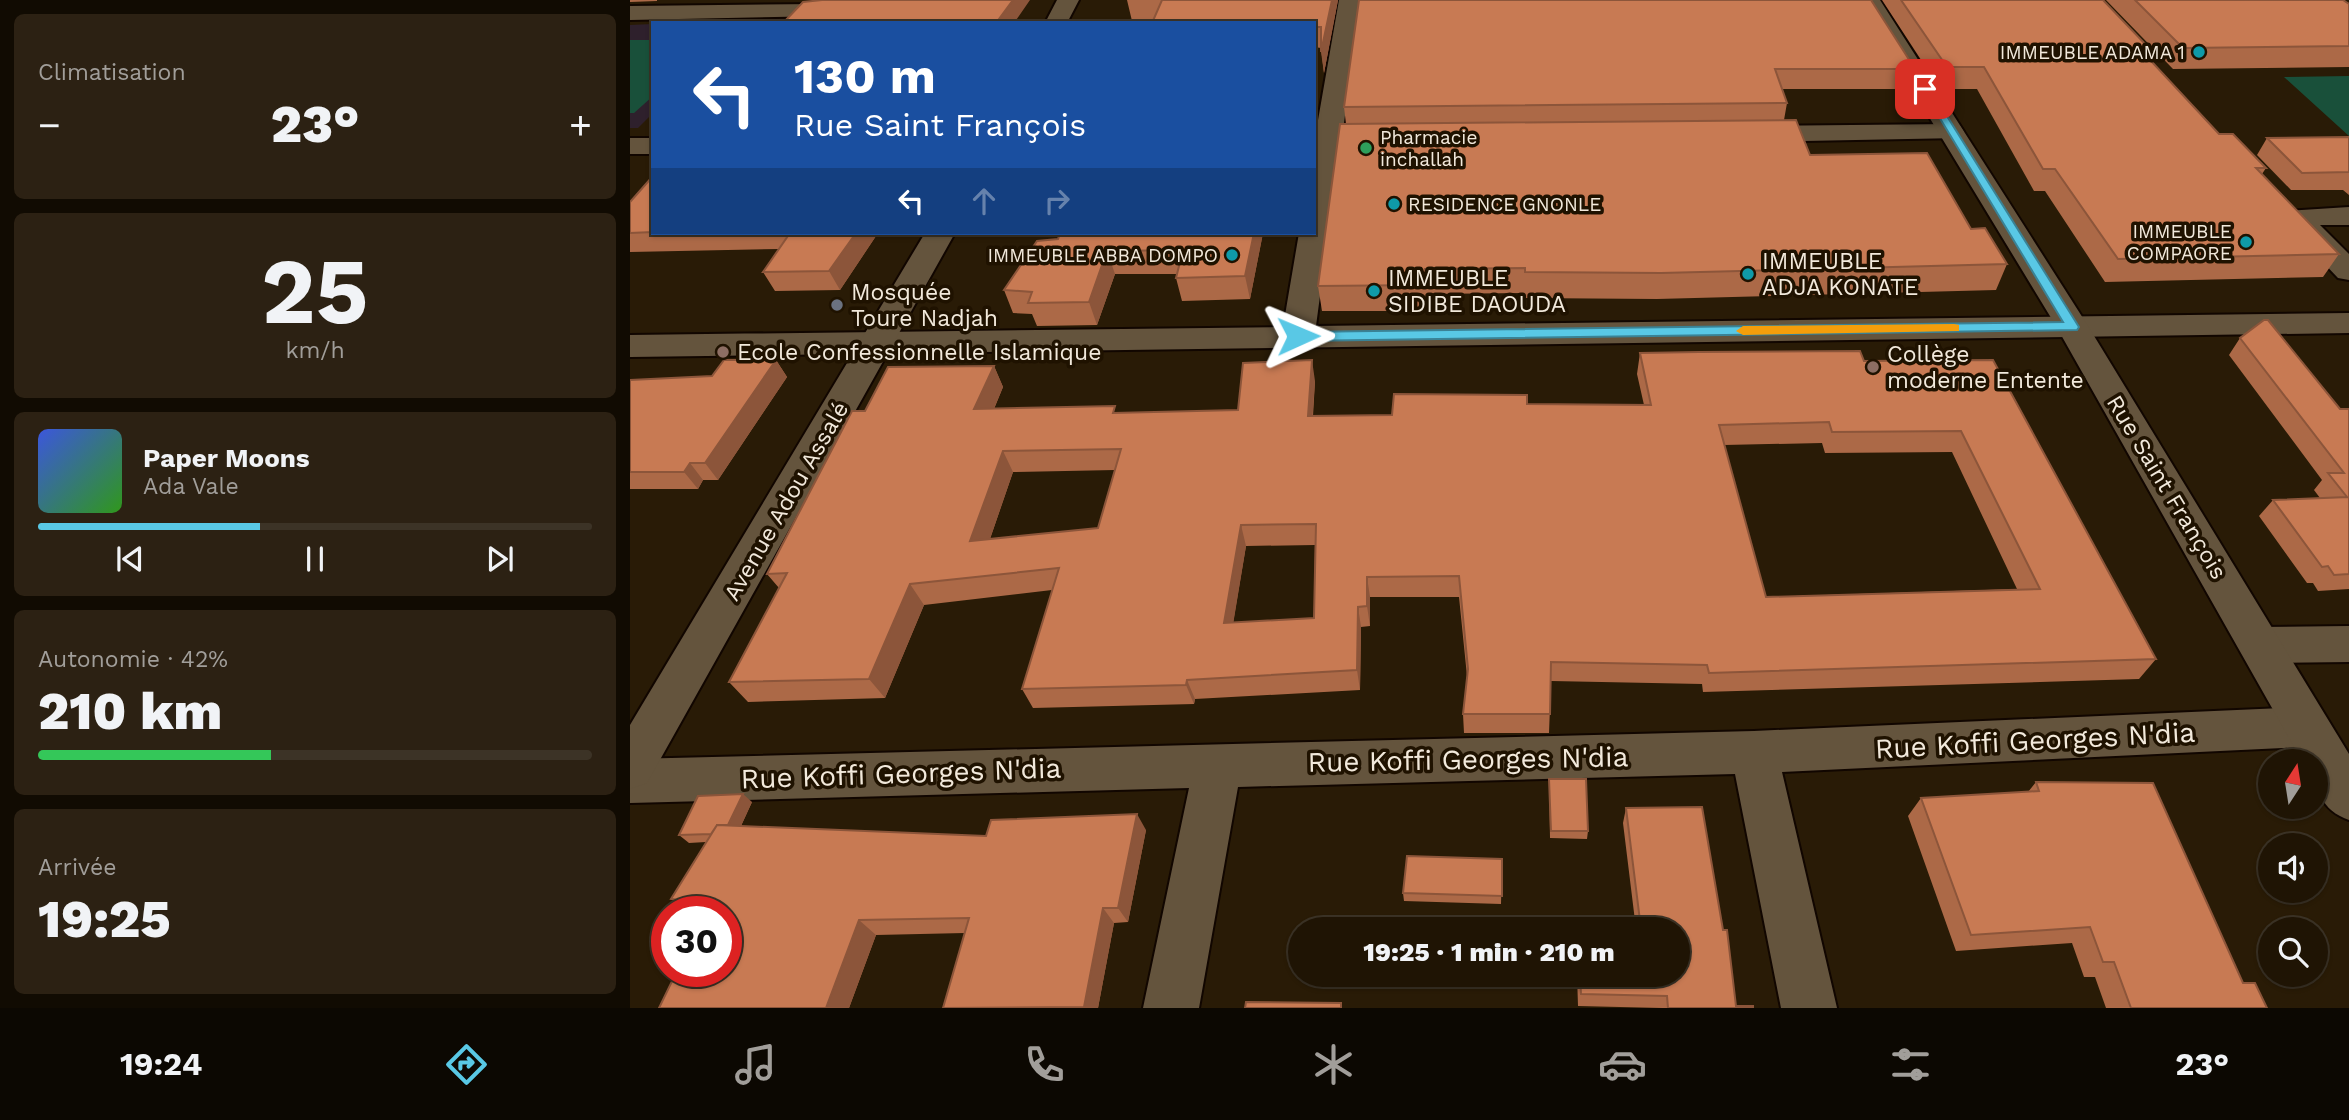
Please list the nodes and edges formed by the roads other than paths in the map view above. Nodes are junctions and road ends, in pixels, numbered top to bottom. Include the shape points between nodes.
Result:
1 (1068, 0) edge
2 (1862, 3) edge
3 (1350, 4) edge
4 (1432, 7) edge
5 (819, 11) edge
6 (630, 13) edge
7 (1057, 21) edge
8 (1951, 132) junction
9 (1730, 134) edge
10 (1412, 137) edge
11 (1328, 138) junction
12 (630, 146) edge
13 (651, 146) edge
14 (2349, 216) edge
15 (1316, 218) edge
16 (939, 235) edge
17 (1313, 235) edge
18 (2349, 271) edge
19 (2349, 323) edge
20 (2072, 327) junction
21 (1298, 336) junction
22 (878, 344) junction
23 (630, 346) edge
24 (2349, 644) edge
25 (2260, 645) junction
26 (2306, 727) junction
27 (1754, 752) junction
28 (1218, 764) junction
29 (630, 768) edge
30 (630, 781) edge
31 (2349, 798) edge
32 (1171, 1008) edge
33 (1809, 1008) edge

1 - 7 street
2 - 8 street, Rue Saint François
3 - 4 street
3 - 11 street
5 - 6 street
8 - 9 street
8 - 20 street, Rue Saint François
10 - 11 street
11 - 15 street
12 - 13 street
14 - 18 street via 2286,207
16 - 22 street, Avenue Adou Assalé
17 - 21 street
19 - 20 street
20 - 21 street
20 - 25 street, Rue Saint François
21 - 22 street
22 - 23 street
22 - 29 street, Avenue Adou Assalé
24 - 25 street
25 - 26 street, Rue Saint François
26 - 27 street, Rue Koffi Georges N'dia
26 - 31 street, Rue Saint François
27 - 28 street, Rue Koffi Georges N'dia
27 - 33 street
28 - 30 street, Rue Koffi Georges N'dia
28 - 32 street

